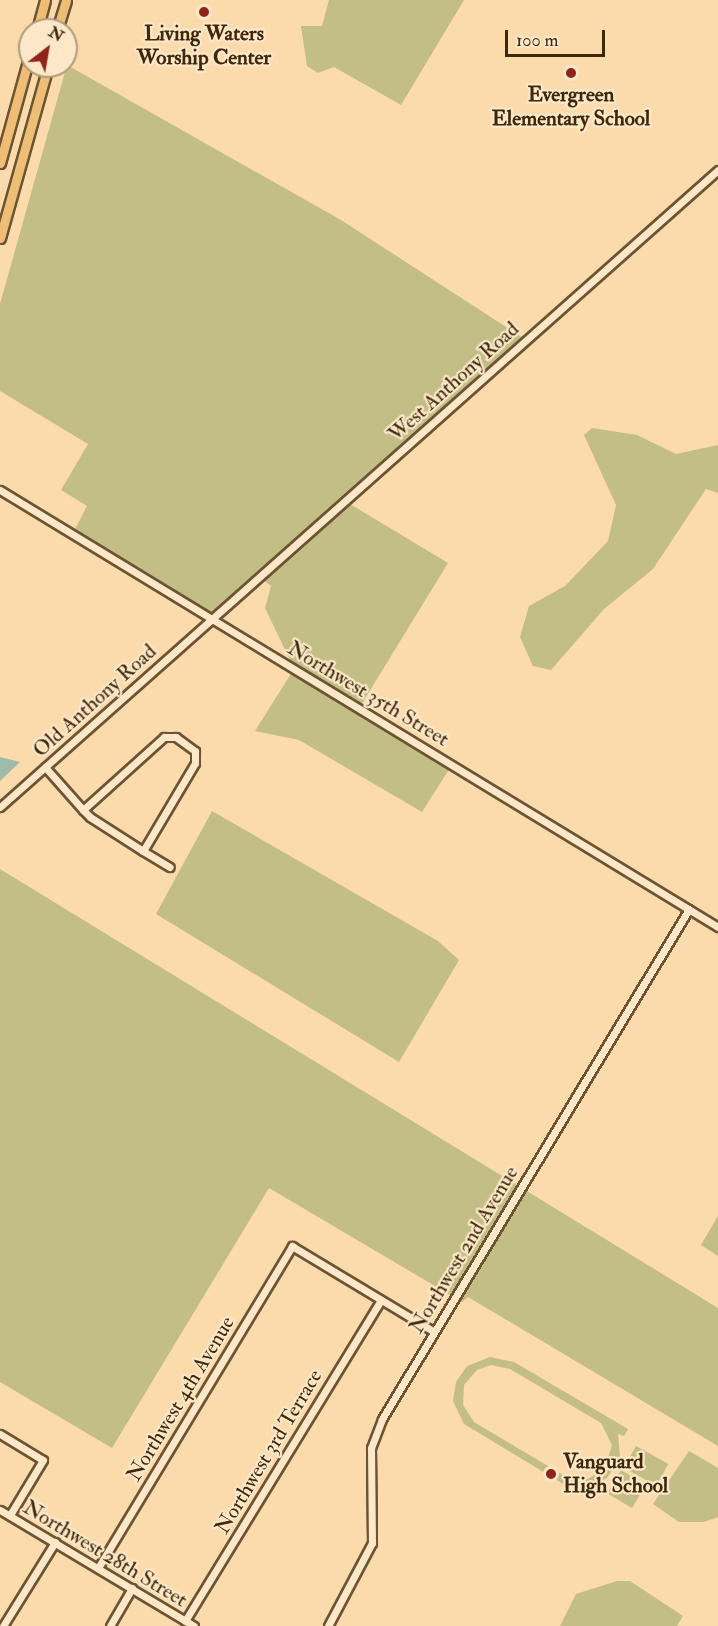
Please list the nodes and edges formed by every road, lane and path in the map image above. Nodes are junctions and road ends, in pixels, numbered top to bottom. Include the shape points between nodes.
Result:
1 (45, 0) edge
2 (66, 0) edge
3 (40, 18) edge
4 (61, 18) edge
5 (24, 78) edge
6 (45, 78) edge
7 (4, 150) junction
8 (23, 156) junction
9 (0, 163) edge
10 (718, 170) edge
11 (0, 238) edge
12 (0, 490) edge
13 (212, 619) junction
14 (45, 767) junction
15 (0, 807) edge
16 (83, 810) junction
17 (143, 851) junction
18 (170, 867) dead end
19 (689, 909) junction
20 (718, 927) edge
21 (381, 1300) junction
22 (433, 1331) junction
23 (0, 1434) edge
24 (0, 1510) edge
25 (10, 1515) junction
26 (55, 1542) junction
27 (98, 1568) junction
28 (132, 1588) junction
29 (186, 1621) junction
30 (3, 1626) edge
31 (110, 1626) edge
32 (194, 1626) edge
33 (328, 1626) edge

1 - 3 highway
2 - 4 highway
5 - 7 highway
6 - 8 highway
7 - 8 highway
7 - 9 highway
8 - 11 highway
10 - 13 street, West Anthony Road
12 - 13 street, Northwest 35th Street
13 - 14 street, Old Anthony Road
13 - 19 street, Northwest 35th Street
14 - 15 street, Old Anthony Road
14 - 16 street
16 - 17 street
16 - 17 street via 164,736 192,747 195,763
17 - 18 street
19 - 20 street, Northwest 35th Street
19 - 22 street, Northwest 2nd Avenue
21 - 22 street
21 - 27 street, Northwest 4th Avenue via 292,1246
21 - 29 street, Northwest 3rd Terrace
22 - 33 street, Northwest 2nd Avenue via 371,1448 372,1543
23 - 25 street via 43,1460
24 - 25 street, Northwest 28th Street
25 - 26 street, Northwest 28th Street
26 - 27 street, Northwest 28th Street
26 - 30 street
27 - 28 street, Northwest 28th Street
28 - 29 street, Northwest 28th Street
28 - 31 street
29 - 32 street, Northwest 28th Street

